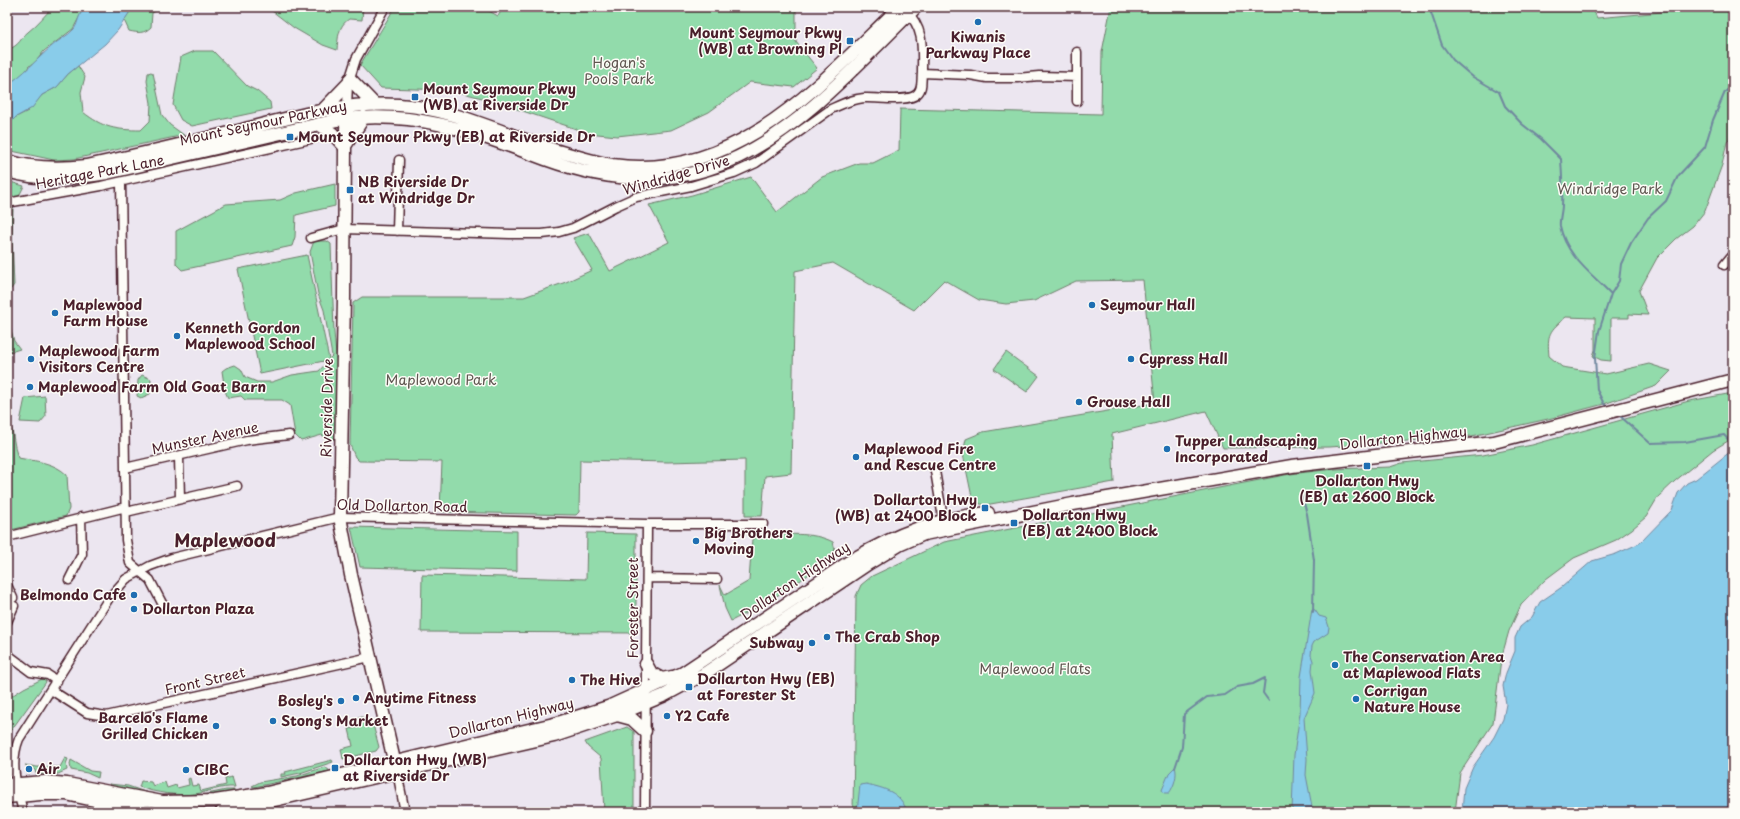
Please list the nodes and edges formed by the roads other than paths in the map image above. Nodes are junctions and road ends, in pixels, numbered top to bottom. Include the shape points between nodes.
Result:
1 (385, 7) edge
2 (907, 9) edge
3 (1077, 52) dead end
4 (922, 73) junction
5 (1077, 77) junction
6 (349, 82) junction
7 (1076, 101) dead end
8 (375, 105) junction
9 (324, 109) junction
10 (347, 113) junction
11 (364, 117) junction
12 (319, 124) junction
13 (315, 138) dead end
14 (345, 147) junction
15 (399, 160) dead end
16 (7, 161) edge
17 (7, 171) edge
18 (121, 182) junction
19 (7, 203) edge
20 (344, 229) junction
21 (397, 231) junction
22 (311, 238) dead end
23 (1733, 254) edge
24 (1724, 265) dead end
25 (1733, 380) edge
26 (290, 435) dead end
27 (179, 457) junction
28 (125, 468) junction
29 (935, 471) dead end
30 (237, 486) dead end
31 (180, 499) junction
32 (126, 510) junction
33 (81, 517) junction
34 (340, 517) junction
35 (647, 524) junction
36 (763, 524) dead end
37 (944, 525) junction
38 (7, 537) edge
39 (141, 571) junction
40 (647, 578) junction
41 (717, 579) dead end
42 (69, 580) dead end
43 (7, 585) edge
44 (163, 605) dead end
45 (7, 622) edge
46 (7, 654) edge
47 (370, 657) junction
48 (646, 664) junction
49 (677, 676) junction
50 (57, 682) junction
51 (51, 690) junction
52 (646, 691) junction
53 (645, 703) junction
54 (617, 715) junction
55 (645, 730) junction
56 (395, 767) junction
57 (12, 784) edge
58 (19, 796) junction
59 (7, 797) edge
60 (24, 812) edge
61 (149, 812) edge
62 (222, 812) edge
63 (405, 812) edge
64 (645, 812) edge

1 - 6 street, Riverside Drive via 363,45
2 - 4 street, Windridge Drive via 920,29
2 - 8 main road, Mount Seymour Parkway via 798,103 765,127 735,145 691,160 661,165 614,165 558,151 458,116 411,106
2 - 11 main road, Mount Seymour Parkway via 823,98 794,122 733,160 692,174 657,179 599,175 462,129 411,119
3 - 5 street
4 - 5 street via 987,78
4 - 21 street, Windridge Drive via 921,88 913,96 866,98 843,103 756,163 734,173 691,186 636,197 573,228 542,234
5 - 7 street
6 - 8 main road
6 - 9 main road
6 - 10 street, Riverside Drive
8 - 10 main road, Mount Seymour Parkway
9 - 10 main road, Mount Seymour Parkway
9 - 16 main road, Mount Seymour Parkway via 87,166 38,167
10 - 11 main road, Mount Seymour Parkway
10 - 12 main road, Mount Seymour Parkway
10 - 14 main road, Riverside Drive
11 - 14 main road
12 - 14 main road
12 - 17 main road, Mount Seymour Parkway via 90,176 38,178
13 - 18 street, Heritage Park Lane
14 - 20 main road, Riverside Drive
15 - 21 street
18 - 19 street, Heritage Park Lane
18 - 28 street
20 - 21 street, Windridge Drive
20 - 22 street, Windridge Drive
20 - 34 main road, Riverside Drive
23 - 24 street
25 - 37 main road, Dollarton Highway via 1494,442 1292,466 1072,504 972,515
26 - 27 street, Munster Avenue via 247,440
27 - 28 street, Munster Avenue
27 - 31 street
28 - 32 street
29 - 37 street
30 - 31 street
31 - 32 street
32 - 33 street
32 - 39 street via 127,555 130,563
33 - 38 street
33 - 42 street via 82,554
34 - 35 street, Old Dollarton Road
34 - 39 street, Old Dollarton Road via 188,553
34 - 47 main road, Riverside Drive
35 - 36 street, Old Dollarton Road
35 - 40 street, Forester Street
37 - 49 main road, Dollarton Highway via 917,528 880,544
37 - 53 main road, Dollarton Highway via 899,545 704,674
39 - 44 street via 150,580
39 - 50 street, Old Dollarton Road via 126,579 110,598
40 - 41 street
40 - 48 street, Forester Street
43 - 45 street via 14,602
46 - 50 street via 31,672 48,675
47 - 51 street, Front Street via 106,716 87,713
47 - 56 main road, Riverside Drive
48 - 49 main road via 650,673 662,679
48 - 52 street, Forester Street
49 - 52 main road, Dollarton Highway
50 - 51 street, Old Dollarton Road
51 - 57 street, Old Dollarton Road via 14,751
52 - 53 street, Forester Street
52 - 56 main road, Dollarton Highway via 608,707 558,723
53 - 54 main road, Dollarton Highway
53 - 55 street, Forester Street
54 - 55 main road via 632,719
54 - 56 main road, Dollarton Highway via 554,736
55 - 64 street, Forester Street
56 - 57 main road, Dollarton Highway via 214,801 162,802 68,784
56 - 62 main road, Dollarton Highway
56 - 63 street, Riverside Drive
57 - 58 street, Old Dollarton Road
58 - 59 main road
58 - 60 street, Old Dollarton Road
58 - 61 main road via 66,794

